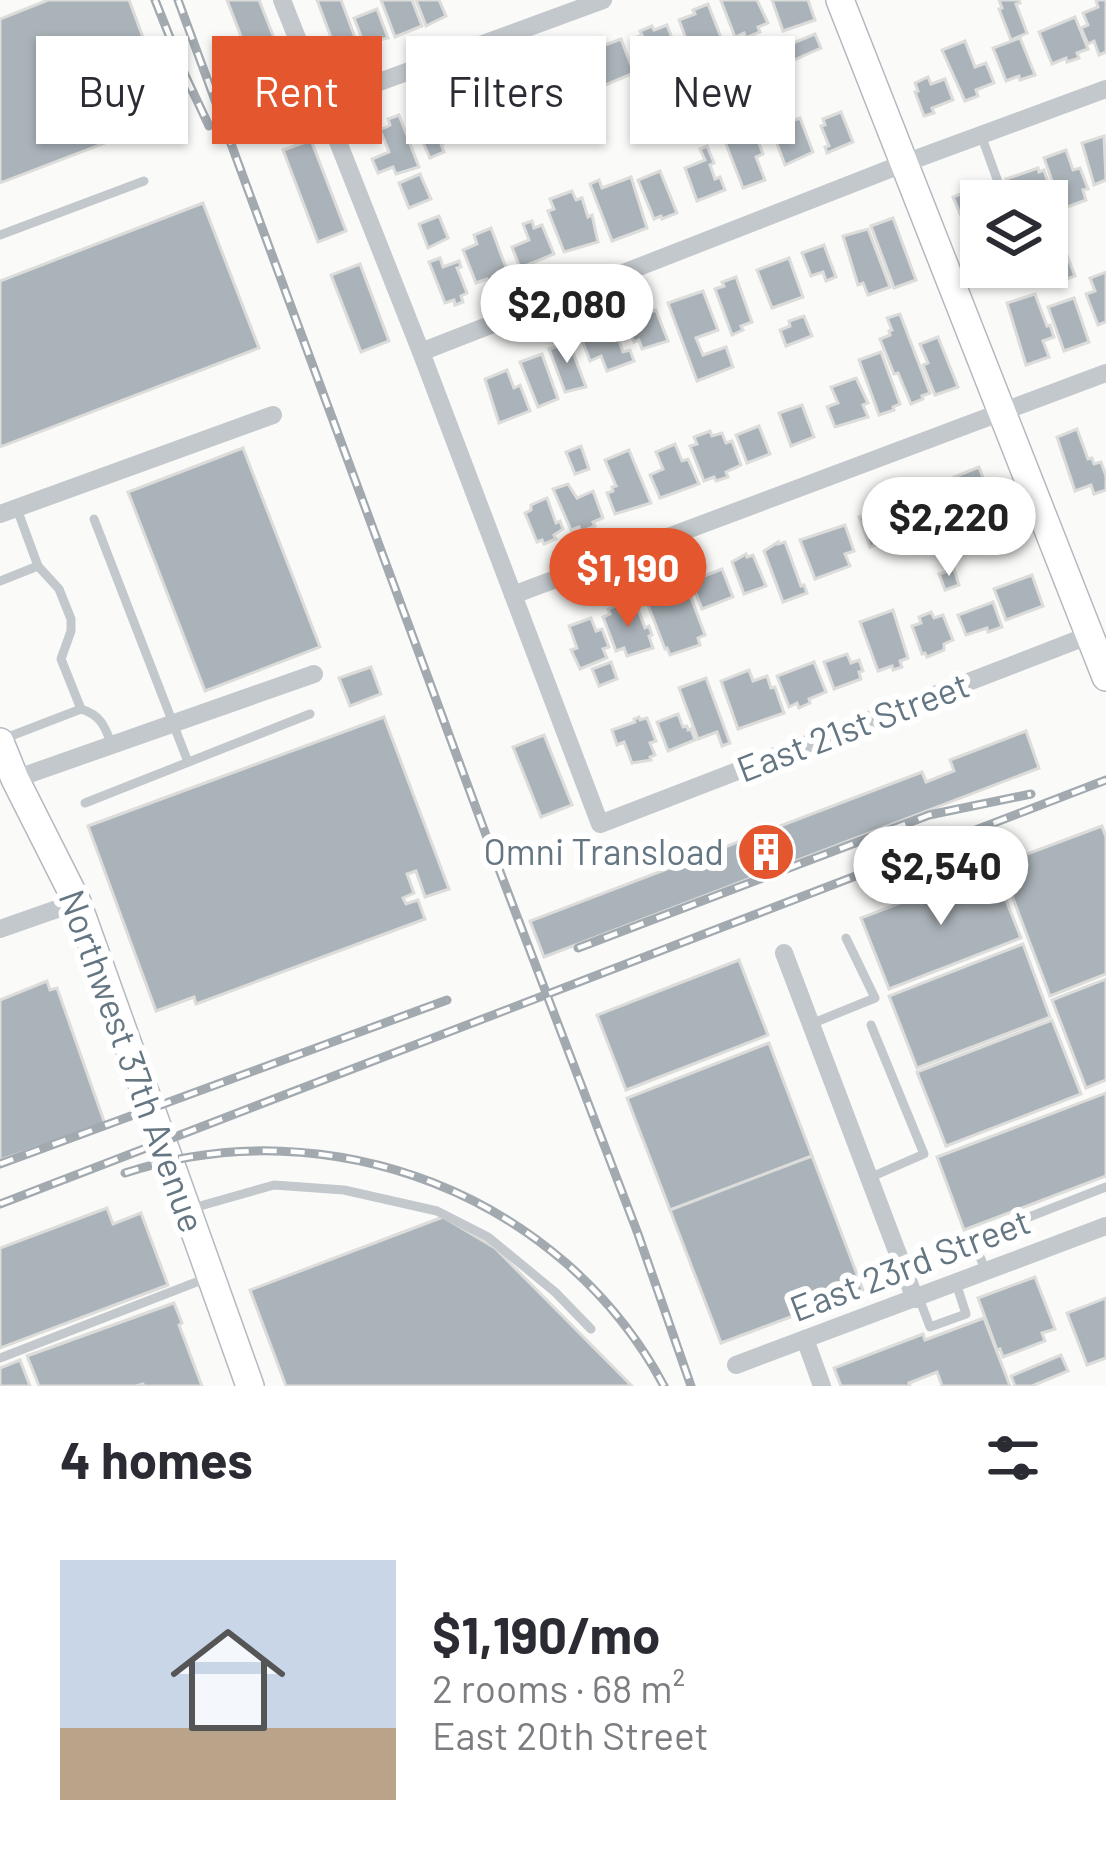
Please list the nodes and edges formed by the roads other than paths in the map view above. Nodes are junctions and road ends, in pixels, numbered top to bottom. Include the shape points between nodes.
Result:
1 (283, 0) edge
2 (603, 0) edge
3 (840, 0) edge
4 (296, 36) edge
5 (382, 82) edge
6 (1106, 88) edge
7 (981, 135) junction
8 (338, 144) edge
9 (905, 163) junction
10 (997, 180) edge
11 (144, 181) dead end
12 (0, 236) edge
13 (421, 352) junction
14 (1106, 373) edge
15 (1003, 413) junction
16 (273, 415) dead end
17 (6, 508) edge
18 (94, 520) dead end
19 (38, 566) junction
20 (0, 581) edge
21 (513, 596) junction
22 (1098, 632) edge
23 (314, 674) dead end
24 (1106, 677) edge
25 (82, 709) junction
26 (310, 714) dead end
27 (173, 723) junction
28 (0, 741) edge
29 (112, 745) junction
30 (188, 762) junction
31 (15, 779) junction
32 (85, 803) dead end
33 (77, 902) junction
34 (2, 922) edge
35 (846, 938) dead end
36 (784, 953) dead end
37 (811, 1024) junction
38 (871, 1025) dead end
39 (869, 1178) junction
40 (1106, 1187) edge
41 (188, 1210) junction
42 (1106, 1226) edge
43 (986, 1272) junction
44 (212, 1276) junction
45 (956, 1283) junction
46 (917, 1298) junction
47 (591, 1329) dead end
48 (805, 1339) junction
49 (0, 1358) edge
50 (736, 1365) dead end
51 (250, 1386) edge
52 (822, 1386) edge

1 - 4 street
2 - 5 street
3 - 9 street
6 - 7 street
7 - 9 street
7 - 10 lane
8 - 13 street
9 - 13 street
9 - 15 street
11 - 12 lane
13 - 21 street
14 - 15 street
15 - 21 street
15 - 22 street
16 - 17 street
17 - 19 lane
18 - 27 lane
19 - 20 lane
19 - 25 lane via 71,619 61,658
21 - 22 street, East 21st Street via 600,824
22 - 24 street
23 - 27 street
25 - 28 lane
25 - 29 lane via 103,723
26 - 30 lane
27 - 29 street
27 - 30 lane
28 - 31 street, Northwest 37th Avenue
29 - 31 street
30 - 32 lane
31 - 33 street, Northwest 37th Avenue
33 - 34 street
33 - 41 street, Northwest 37th Avenue
35 - 37 lane via 874,998
36 - 37 street
37 - 39 street
38 - 39 lane via 924,1154
39 - 46 street
40 - 43 lane via 973,1239
41 - 44 street, Northwest 37th Avenue
41 - 47 lane via 274,1185 344,1190 437,1211 488,1237
42 - 43 street, East 23rd Street
43 - 45 street, East 23rd Street
44 - 49 lane
44 - 51 street, Northwest 37th Avenue
45 - 46 street, East 23rd Street
45 - 46 lane via 966,1314 930,1327
46 - 48 street, East 23rd Street
48 - 50 street, East 23rd Street
48 - 52 street

